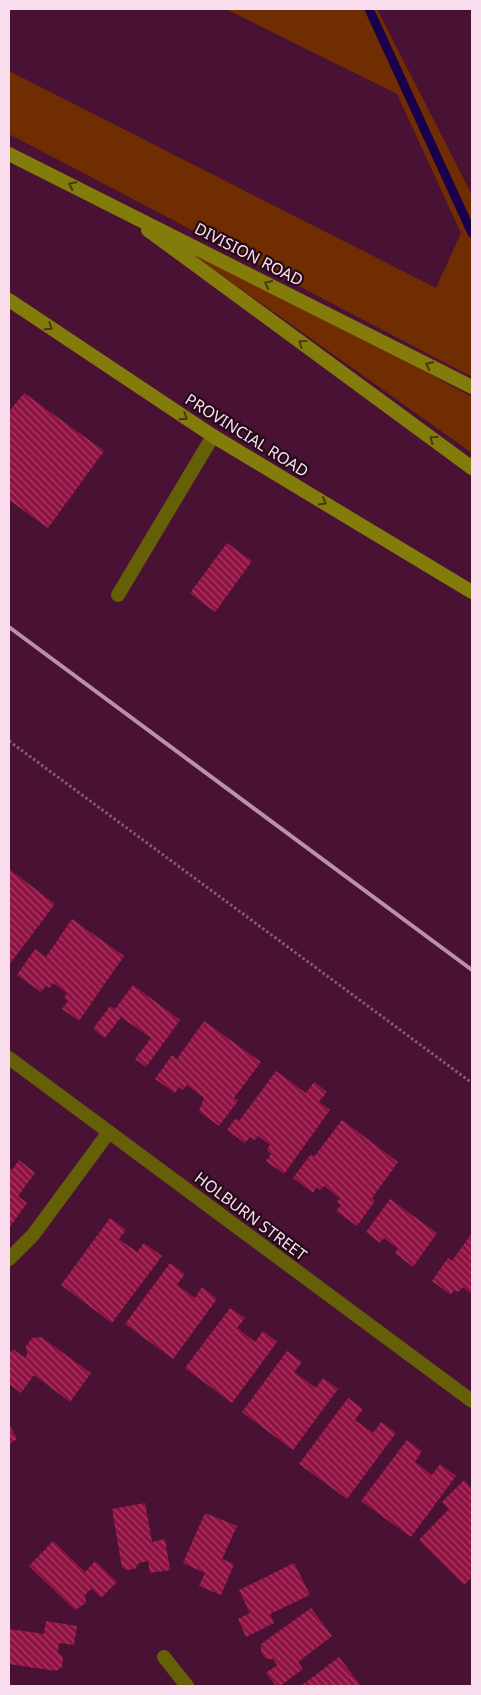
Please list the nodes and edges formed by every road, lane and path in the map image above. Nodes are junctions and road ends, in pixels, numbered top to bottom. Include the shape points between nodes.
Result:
1 (9, 154) edge
2 (115, 206) junction
3 (9, 300) edge
4 (472, 387) edge
5 (213, 436) junction
6 (472, 468) edge
7 (472, 592) edge
8 (118, 595) dead end
9 (9, 741) edge
10 (9, 1058) edge
11 (472, 1084) edge
12 (109, 1132) junction
13 (9, 1258) edge
14 (472, 1401) edge
15 (164, 1656) dead end
16 (187, 1686) edge

2 -> 1 main road, DIVISION ROAD
4 -> 2 main road, DIVISION ROAD
6 -> 2 main road
3 -> 5 main road, PROVINCIAL ROAD
5 -> 7 main road, PROVINCIAL ROAD
5 - 8 street
9 - 11 path
10 - 12 street, HOLBURN STREET
12 - 13 street via 33,1235
12 - 14 street, HOLBURN STREET
15 - 16 street

